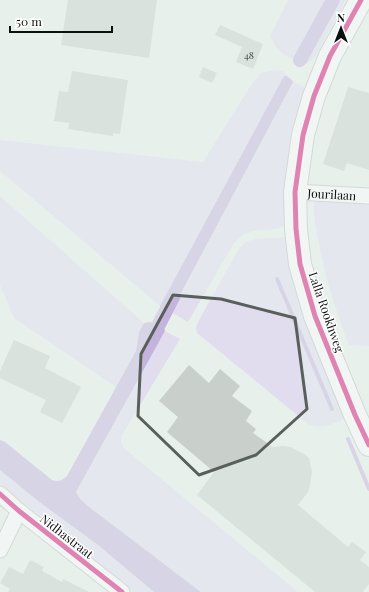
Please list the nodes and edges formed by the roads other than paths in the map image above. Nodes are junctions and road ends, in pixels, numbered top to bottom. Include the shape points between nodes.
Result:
1 (361, 0) edge
2 (295, 192) junction
3 (369, 196) edge
4 (369, 445) edge
5 (0, 494) edge
6 (19, 511) junction
7 (0, 550) edge
8 (122, 592) edge

1 - 2 street, Lalla Rookhweg via 330,56 314,96 303,135
2 - 3 street, Jourilaan
2 - 4 street, Lalla Rookhweg via 300,264 313,309
5 - 6 street, Nidhastraat
6 - 7 street
6 - 8 street, Nidhastraat

